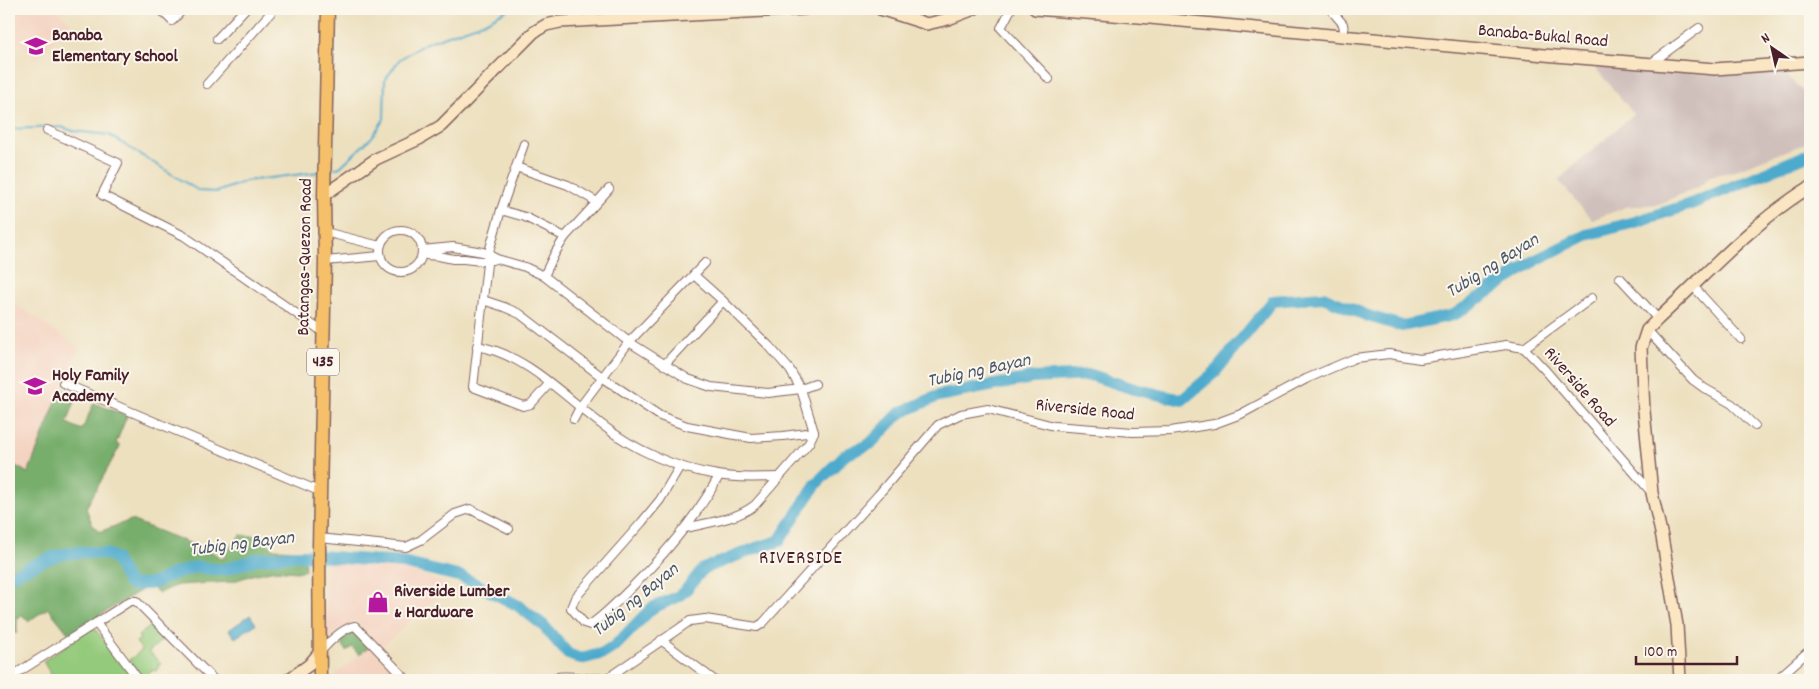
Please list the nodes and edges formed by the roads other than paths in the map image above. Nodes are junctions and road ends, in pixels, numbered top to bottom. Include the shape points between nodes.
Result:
1 (160, 9) edge
2 (183, 9) edge
3 (245, 9) edge
4 (274, 9) edge
5 (328, 9) edge
6 (804, 9) edge
7 (880, 9) edge
8 (974, 9) edge
9 (1011, 9) edge
10 (1035, 9) edge
11 (1330, 9) edge
12 (1699, 28) dead end
13 (1345, 37) junction
14 (217, 39) dead end
15 (1810, 62) edge
16 (1650, 64) junction
17 (1049, 79) dead end
18 (207, 84) dead end
19 (47, 130) dead end
20 (524, 144) dead end
21 (516, 167) junction
22 (1810, 187) edge
23 (609, 189) dead end
24 (324, 195) junction
25 (597, 202) junction
26 (501, 210) junction
27 (325, 232) junction
28 (565, 237) junction
29 (380, 246) junction
30 (422, 252) junction
31 (464, 255) junction
32 (380, 256) junction
33 (488, 258) junction
34 (325, 261) junction
35 (706, 263) dead end
36 (694, 275) junction
37 (544, 276) junction
38 (1620, 278) dead end
39 (1693, 286) junction
40 (1592, 298) dead end
41 (482, 300) junction
42 (723, 300) junction
43 (1658, 319) junction
44 (1647, 330) junction
45 (323, 332) junction
46 (1741, 339) dead end
47 (630, 342) junction
48 (477, 346) junction
49 (1524, 348) junction
50 (664, 365) junction
51 (602, 377) junction
52 (63, 383) dead end
53 (549, 384) junction
54 (815, 384) dead end
55 (801, 389) junction
56 (580, 407) junction
57 (574, 419) dead end
58 (1755, 426) dead end
59 (814, 432) junction
60 (680, 466) junction
61 (719, 476) junction
62 (779, 477) junction
63 (321, 492) junction
64 (1652, 493) junction
65 (686, 528) junction
66 (509, 529) dead end
67 (319, 542) junction
68 (96, 623) junction
69 (662, 640) junction
70 (1810, 650) edge
71 (319, 654) junction
72 (10, 678) edge
73 (139, 680) edge
74 (214, 680) edge
75 (288, 680) edge
76 (318, 680) edge
77 (407, 680) edge
78 (548, 680) edge
79 (714, 680) edge
80 (1680, 680) edge
81 (1776, 680) edge

1 - 2 street via 172,21
3 - 14 street
4 - 18 street
5 - 24 main road, Batangas-Quezon Road / 435
6 - 24 street via 629,17 546,25 534,32 441,126 376,159
7 - 8 street via 927,24
9 - 17 street via 1002,28
10 - 13 street, Banaba-Bukal Road
11 - 13 street via 1343,24
12 - 16 street
13 - 16 street, Banaba-Bukal Road
15 - 16 street, Banaba-Bukal Road via 1715,69
19 - 45 street via 118,163 102,195 184,236
20 - 21 street
21 - 25 street via 568,185
21 - 26 street
22 - 39 street via 1768,216
23 - 25 street
24 - 27 main road, Batangas-Quezon Road / 435
25 - 28 street
26 - 28 street
26 - 33 street
27 - 29 street
27 - 34 main road, Batangas-Quezon Road / 435
28 - 37 street
29 - 30 street via 392,232 403,230 419,240
29 - 32 street
30 - 31 street via 453,259
30 - 31 street via 453,247
30 - 32 street via 418,264 399,272 387,267
31 - 33 street
32 - 34 street
33 - 37 street via 525,267
33 - 41 street
34 - 45 main road, Batangas-Quezon Road / 435
35 - 36 street
36 - 42 street
36 - 47 street
37 - 47 street
38 - 43 street
39 - 43 street
39 - 46 street
40 - 49 street
41 - 48 street
41 - 51 street via 520,314
42 - 50 street
42 - 55 street via 790,370
43 - 44 street
44 - 58 street via 1693,380 1732,404
44 - 64 street via 1641,348
45 - 63 main road, Batangas-Quezon Road / 435
47 - 50 street
47 - 51 street
48 - 53 street via 508,356
48 - 53 street via 473,387 523,406 531,404
49 - 64 street, Riverside Road
49 - 69 street, Riverside Road via 1506,345 1420,359 1389,354 1355,358 1306,379 1241,414 1214,424 1171,431 1133,432 1054,426 988,409 961,414 938,425 763,624 757,627 705,618 690,620
50 - 55 street via 688,379 711,387 768,393
51 - 56 street
51 - 59 street via 660,416 687,426 751,438
52 - 63 street
53 - 56 street
54 - 55 street
55 - 59 street
56 - 57 street
56 - 60 street via 602,426 638,448
59 - 62 street via 809,443
60 - 61 street
60 - 65 street via 660,500 575,598 571,608 576,616 590,625 602,617
61 - 62 street
61 - 65 street
62 - 65 street via 747,511
63 - 67 main road, Batangas-Quezon Road / 435
64 - 80 street via 1677,625
66 - 67 street via 470,509 455,514 422,540 406,547
67 - 71 main road, Batangas-Quezon Road / 435
68 - 72 street
68 - 73 street
68 - 74 street via 130,601 136,601
69 - 78 street, Riverside Road via 609,677 598,680 560,676
69 - 79 street
70 - 81 street
71 - 75 street
71 - 76 main road, 435
71 - 77 street via 355,626

